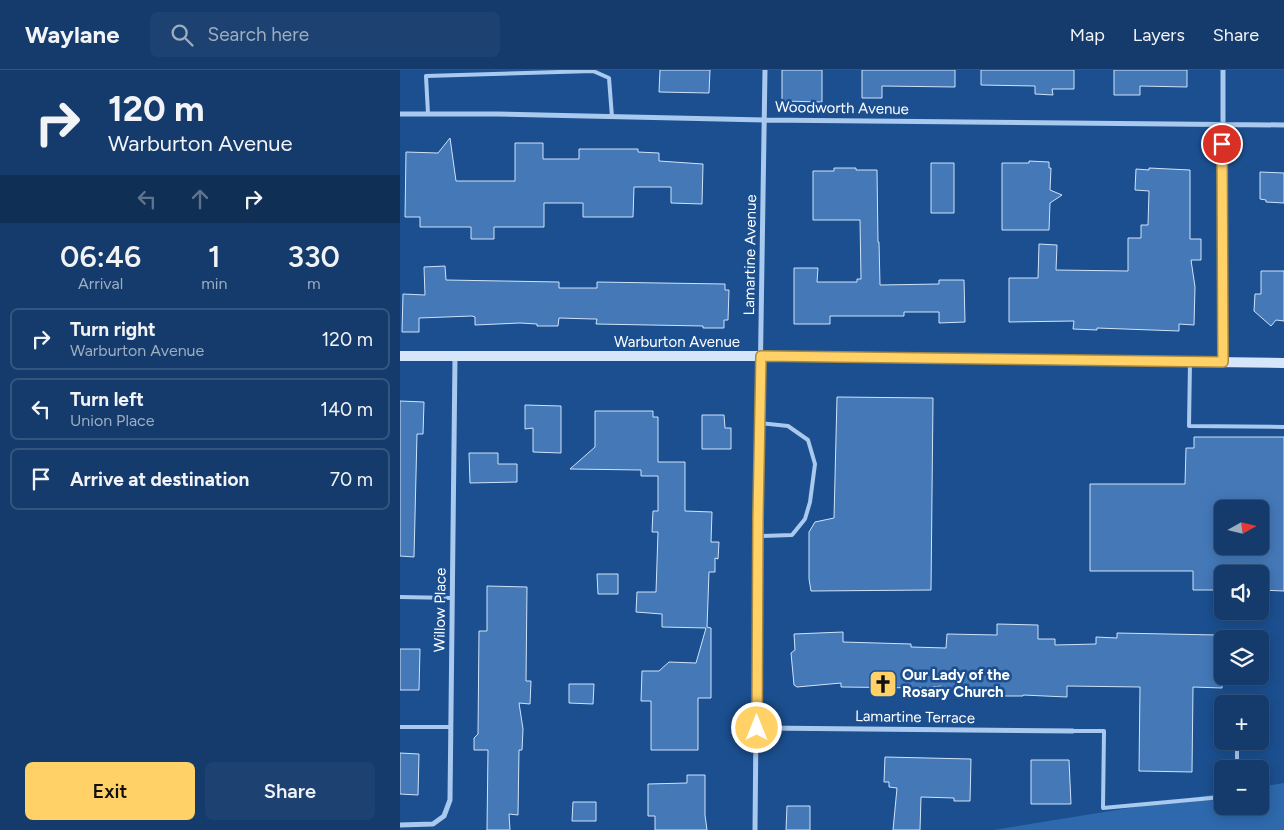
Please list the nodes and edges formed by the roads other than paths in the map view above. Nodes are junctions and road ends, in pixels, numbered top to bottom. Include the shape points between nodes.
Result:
1 (425, 70) edge
2 (765, 70) edge
3 (1223, 70) edge
4 (426, 76) junction
5 (400, 114) edge
6 (428, 114) junction
7 (612, 116) junction
8 (765, 120) junction
9 (1222, 125) junction
10 (1284, 126) edge
11 (400, 356) edge
12 (761, 356) junction
13 (455, 357) junction
14 (1190, 362) junction
15 (1223, 362) junction
16 (1284, 363) edge
17 (760, 423) junction
18 (1284, 427) edge
19 (758, 536) junction
20 (400, 597) edge
21 (452, 598) junction
22 (400, 727) edge
23 (451, 727) junction
24 (757, 728) junction
25 (1073, 731) joint
26 (1214, 798) edge
27 (400, 825) edge
28 (755, 830) edge

1 - 4 lane
2 - 8 street, Lamartine Avenue
3 - 9 street
4 - 6 lane
4 - 7 lane via 593,71 609,78
5 - 6 street, Woodworth Avenue
6 - 7 street, Woodworth Avenue
7 - 8 street, Woodworth Avenue
8 - 9 street, Woodworth Avenue
8 - 12 street, Lamartine Avenue
9 - 10 street, Woodworth Avenue
9 - 15 street
11 - 13 street, Warburton Avenue
12 - 13 street, Warburton Avenue
12 - 14 street, Warburton Avenue
12 - 17 street, Lamartine Avenue
13 - 21 street, Willow Place
14 - 15 street, Warburton Avenue
14 - 18 lane via 1189,426
15 - 16 street, Warburton Avenue
17 - 19 street, Lamartine Avenue
17 - 19 lane via 788,426 808,440 815,464 805,519 792,535
19 - 24 street, Lamartine Avenue
20 - 21 lane
21 - 23 street, Willow Place
22 - 23 lane
23 - 27 street, Willow Place via 450,800 444,816 433,824
24 - 25 street, Lamartine Terrace
24 - 28 street, Lamartine Avenue
25 - 26 lane via 1104,731 1103,808

